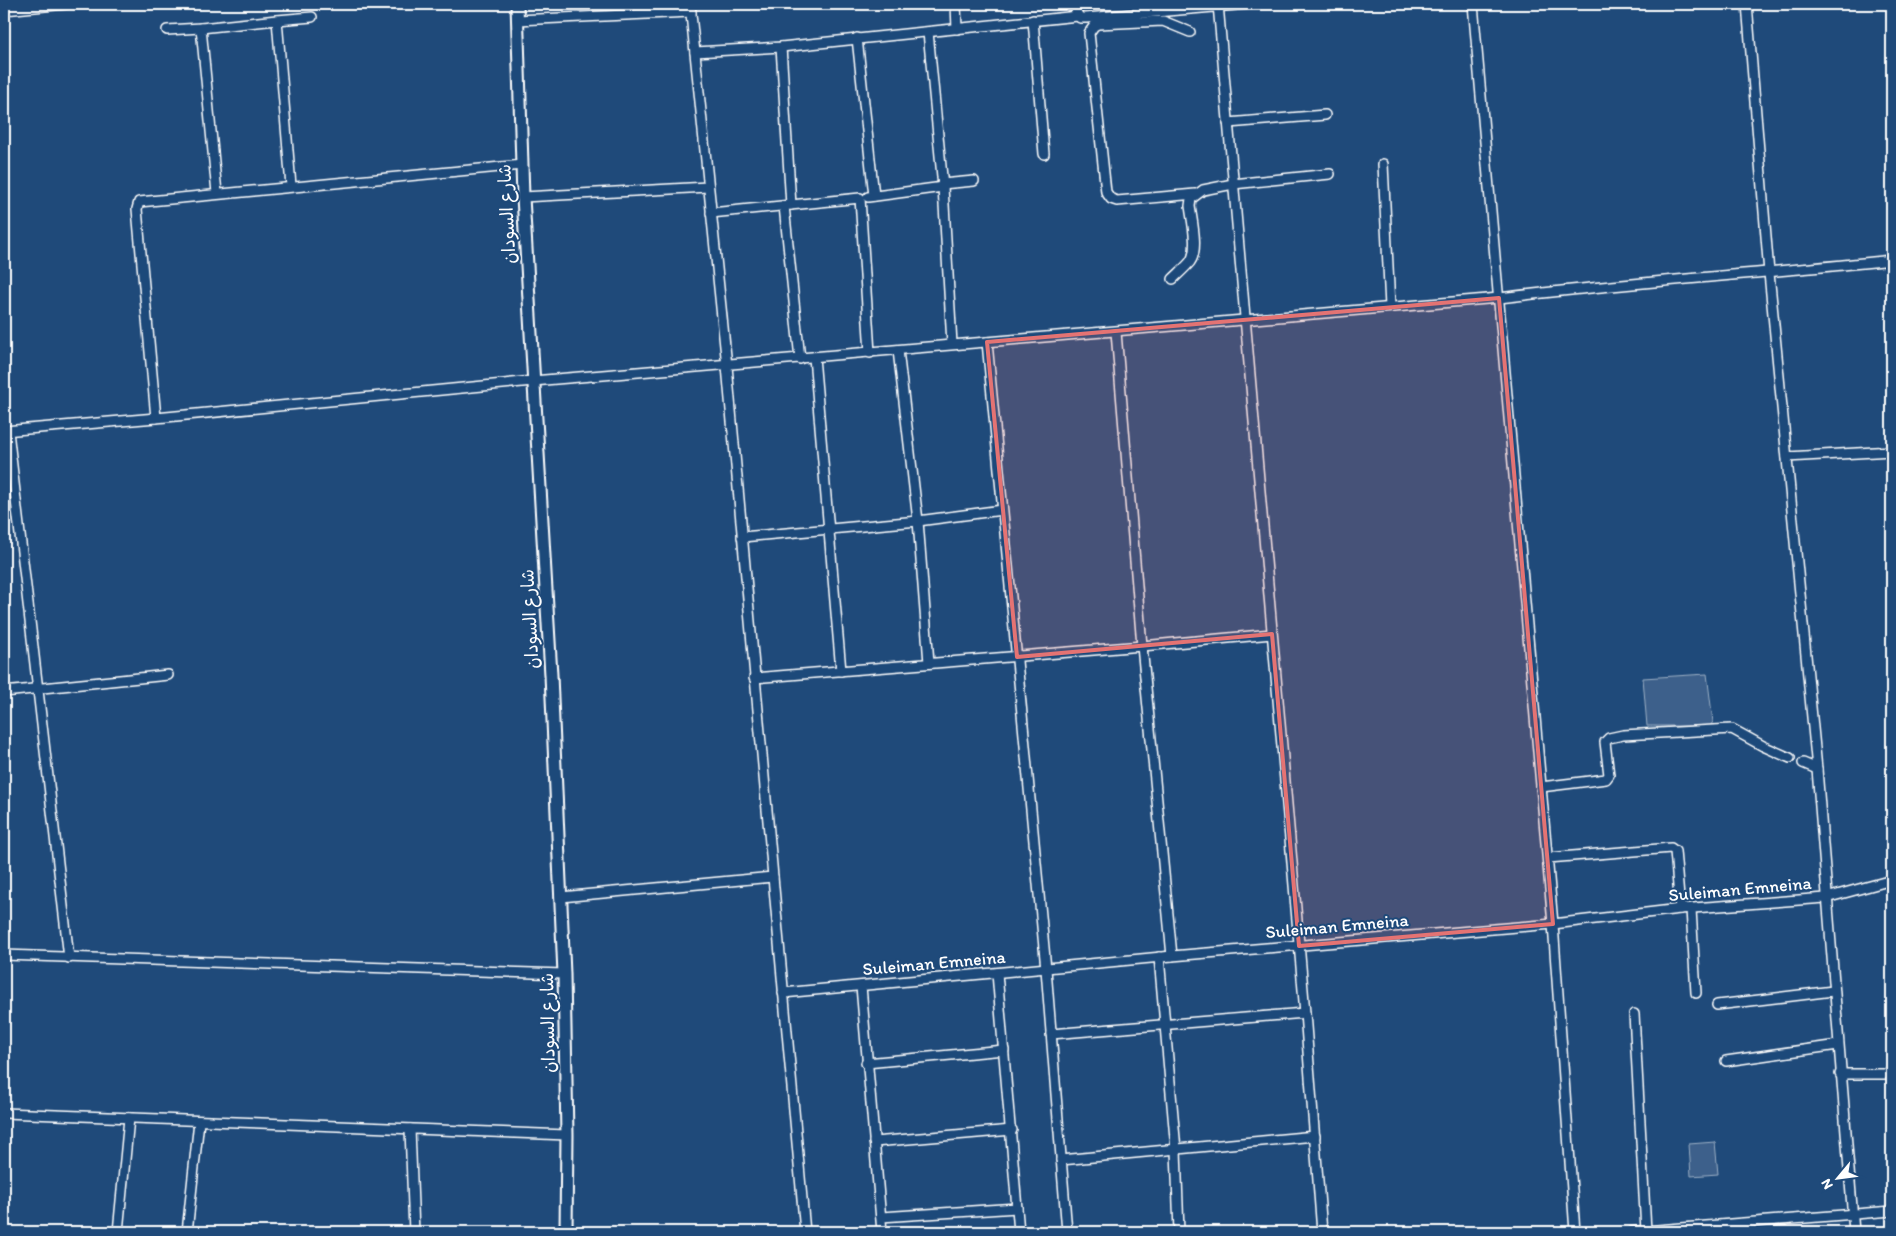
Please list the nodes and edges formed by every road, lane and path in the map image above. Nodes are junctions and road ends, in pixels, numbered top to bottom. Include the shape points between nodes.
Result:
1 (66, 4) edge
2 (517, 4) edge
3 (956, 4) edge
4 (1075, 4) edge
5 (1249, 4) edge
6 (1474, 4) edge
7 (1746, 4) edge
8 (1218, 5) edge
9 (690, 8) edge
10 (4, 10) edge
11 (1078, 16) junction
12 (312, 17) dead end
13 (277, 20) junction
14 (518, 20) junction
15 (1032, 20) junction
16 (201, 28) junction
17 (957, 29) junction
18 (167, 30) dead end
19 (928, 32) junction
20 (1190, 32) dead end
21 (858, 38) junction
22 (781, 47) junction
23 (695, 52) junction
24 (1325, 115) dead end
25 (1228, 123) junction
26 (1044, 154) dead end
27 (1383, 164) dead end
28 (522, 165) junction
29 (1330, 174) dead end
30 (974, 181) dead end
31 (1234, 184) junction
32 (942, 185) junction
33 (292, 186) junction
34 (708, 187) junction
35 (216, 193) junction
36 (1195, 194) junction
37 (874, 196) junction
38 (523, 197) junction
39 (860, 198) junction
40 (788, 205) junction
41 (711, 213) junction
42 (1892, 260) edge
43 (1769, 273) junction
44 (1173, 280) dead end
45 (1499, 298) junction
46 (1390, 307) junction
47 (1246, 321) junction
48 (1116, 332) junction
49 (988, 342) junction
50 (952, 344) junction
51 (898, 350) junction
52 (870, 352) junction
53 (814, 357) junction
54 (800, 359) junction
55 (726, 366) junction
56 (533, 381) junction
57 (156, 418) junction
58 (6, 431) edge
59 (1892, 451) edge
60 (1787, 457) junction
61 (1002, 510) junction
62 (918, 520) junction
63 (828, 529) junction
64 (742, 537) junction
65 (1272, 634) junction
66 (1142, 646) junction
67 (1017, 657) junction
68 (928, 663) junction
69 (841, 671) junction
70 (168, 675) dead end
71 (754, 678) junction
72 (38, 687) junction
73 (4, 692) edge
74 (1790, 758) dead end
75 (1803, 763) dead end
76 (1817, 769) junction
77 (1541, 787) junction
78 (1548, 858) junction
79 (773, 877) junction
80 (1892, 880) edge
81 (561, 897) junction
82 (1826, 898) junction
83 (1680, 909) junction
84 (1690, 909) junction
85 (1554, 924) junction
86 (1299, 946) junction
87 (4, 955) edge
88 (1172, 956) junction
89 (1159, 957) junction
90 (69, 958) junction
91 (1046, 969) junction
92 (998, 973) junction
93 (564, 974) junction
94 (861, 986) junction
95 (1833, 991) junction
96 (783, 993) junction
97 (1696, 994) dead end
98 (1717, 1005) dead end
99 (1305, 1013) junction
100 (1634, 1014) dead end
101 (1166, 1025) junction
102 (1051, 1034) junction
103 (1838, 1045) junction
104 (1004, 1050) junction
105 (1726, 1062) dead end
106 (866, 1063) junction
107 (1840, 1074) junction
108 (1892, 1074) edge
109 (4, 1114) edge
110 (129, 1118) junction
111 (199, 1121) junction
112 (410, 1129) junction
113 (1012, 1130) junction
114 (567, 1135) junction
115 (1315, 1136) junction
116 (874, 1142) junction
117 (1176, 1150) junction
118 (1061, 1160) junction
119 (1017, 1208) junction
120 (1892, 1211) edge
121 (1852, 1214) junction
122 (881, 1217) junction
123 (1646, 1231) edge
124 (118, 1232) edge
125 (187, 1232) edge
126 (414, 1232) edge
127 (566, 1232) edge
128 (805, 1232) edge
129 (882, 1232) edge
130 (1019, 1232) edge
131 (1068, 1232) edge
132 (1179, 1232) edge
133 (1322, 1232) edge
134 (1575, 1232) edge
135 (1632, 1232) edge
136 (1854, 1232) edge

1 - 10 street
2 - 14 main road, شارع السودان
3 - 17 street
4 - 11 street
5 - 8 street
6 - 45 street
7 - 43 street
8 - 11 street via 1086,18
8 - 25 street
9 - 14 street
9 - 23 street
11 - 15 street
12 - 13 street
13 - 16 street
13 - 33 street
14 - 28 main road, شارع السودان
15 - 17 street
15 - 26 street
16 - 18 street
16 - 35 street
17 - 19 street
19 - 21 street
19 - 32 street
20 - 36 street via 1162,21 1098,24 1089,33 1106,192 1117,201
21 - 22 street
21 - 37 street
22 - 23 street
22 - 40 street
23 - 34 street
24 - 25 street
25 - 31 street
27 - 46 street
28 - 33 street
28 - 38 main road, شارع السودان
29 - 31 street
30 - 32 street
31 - 36 street
31 - 47 street
32 - 37 street
32 - 50 street
33 - 35 street
34 - 38 street
34 - 41 street
35 - 57 street via 141,200 136,209
36 - 44 street via 1190,206 1194,256
37 - 39 street
38 - 56 main road, شارع السودان
39 - 40 street
39 - 52 street
40 - 41 street
40 - 54 street
41 - 55 street
42 - 43 street
43 - 45 street
43 - 60 street
45 - 46 street
45 - 77 street
46 - 47 street
47 - 48 street
47 - 65 street
48 - 49 street
48 - 66 street
49 - 50 street
49 - 61 street
50 - 51 street
51 - 52 street
51 - 62 street
52 - 53 street
53 - 54 street
53 - 63 street
54 - 55 street
55 - 56 street
55 - 64 street
56 - 57 street
56 - 81 main road, شارع السودان
57 - 58 street
58 - 72 street
59 - 60 street
60 - 76 street
61 - 62 street
61 - 67 street
62 - 63 street
62 - 68 street
63 - 64 street
63 - 69 street
64 - 71 street
65 - 66 street
65 - 86 street
66 - 67 street
66 - 88 street
67 - 68 street
67 - 91 street
68 - 69 street
69 - 71 street
70 - 72 street
71 - 79 street
72 - 73 street
72 - 90 street
74 - 77 street via 1732,729 1623,734 1605,742 1609,775 1606,779
75 - 76 street
76 - 82 street
77 - 78 street
78 - 83 street via 1671,848 1675,851
78 - 85 street
79 - 81 street
79 - 96 street
80 - 82 street, Suleiman Emneina
81 - 93 main road, شارع السودان
82 - 84 street, Suleiman Emneina
82 - 95 street
83 - 84 street, Suleiman Emneina
83 - 85 street, Suleiman Emneina
84 - 97 street
85 - 86 street, Suleiman Emneina
85 - 134 street
86 - 88 street, Suleiman Emneina
86 - 99 street
87 - 90 street
88 - 89 street, Suleiman Emneina
89 - 91 street, Suleiman Emneina
89 - 101 street
90 - 93 street
91 - 92 street, Suleiman Emneina
91 - 102 street
92 - 94 street, Suleiman Emneina
92 - 104 street
93 - 114 main road, شارع السودان
94 - 96 street, Suleiman Emneina
94 - 106 street
95 - 98 street
95 - 103 street
96 - 128 street
99 - 101 street
99 - 115 street
100 - 123 street
101 - 102 street
101 - 117 street
102 - 118 street
103 - 105 street
103 - 107 street
104 - 106 street
104 - 113 street
106 - 116 street
107 - 108 street
107 - 121 street
109 - 110 street
110 - 111 street
110 - 124 street
111 - 112 street
111 - 125 street
112 - 114 street
112 - 126 street
113 - 116 street
113 - 119 street
114 - 127 main road, شارع السودان
115 - 117 street
115 - 133 street
116 - 122 street
117 - 118 street
117 - 132 street
118 - 131 street
119 - 122 street
119 - 130 street
120 - 121 street
121 - 123 street
121 - 136 street
122 - 129 street
123 - 135 street

